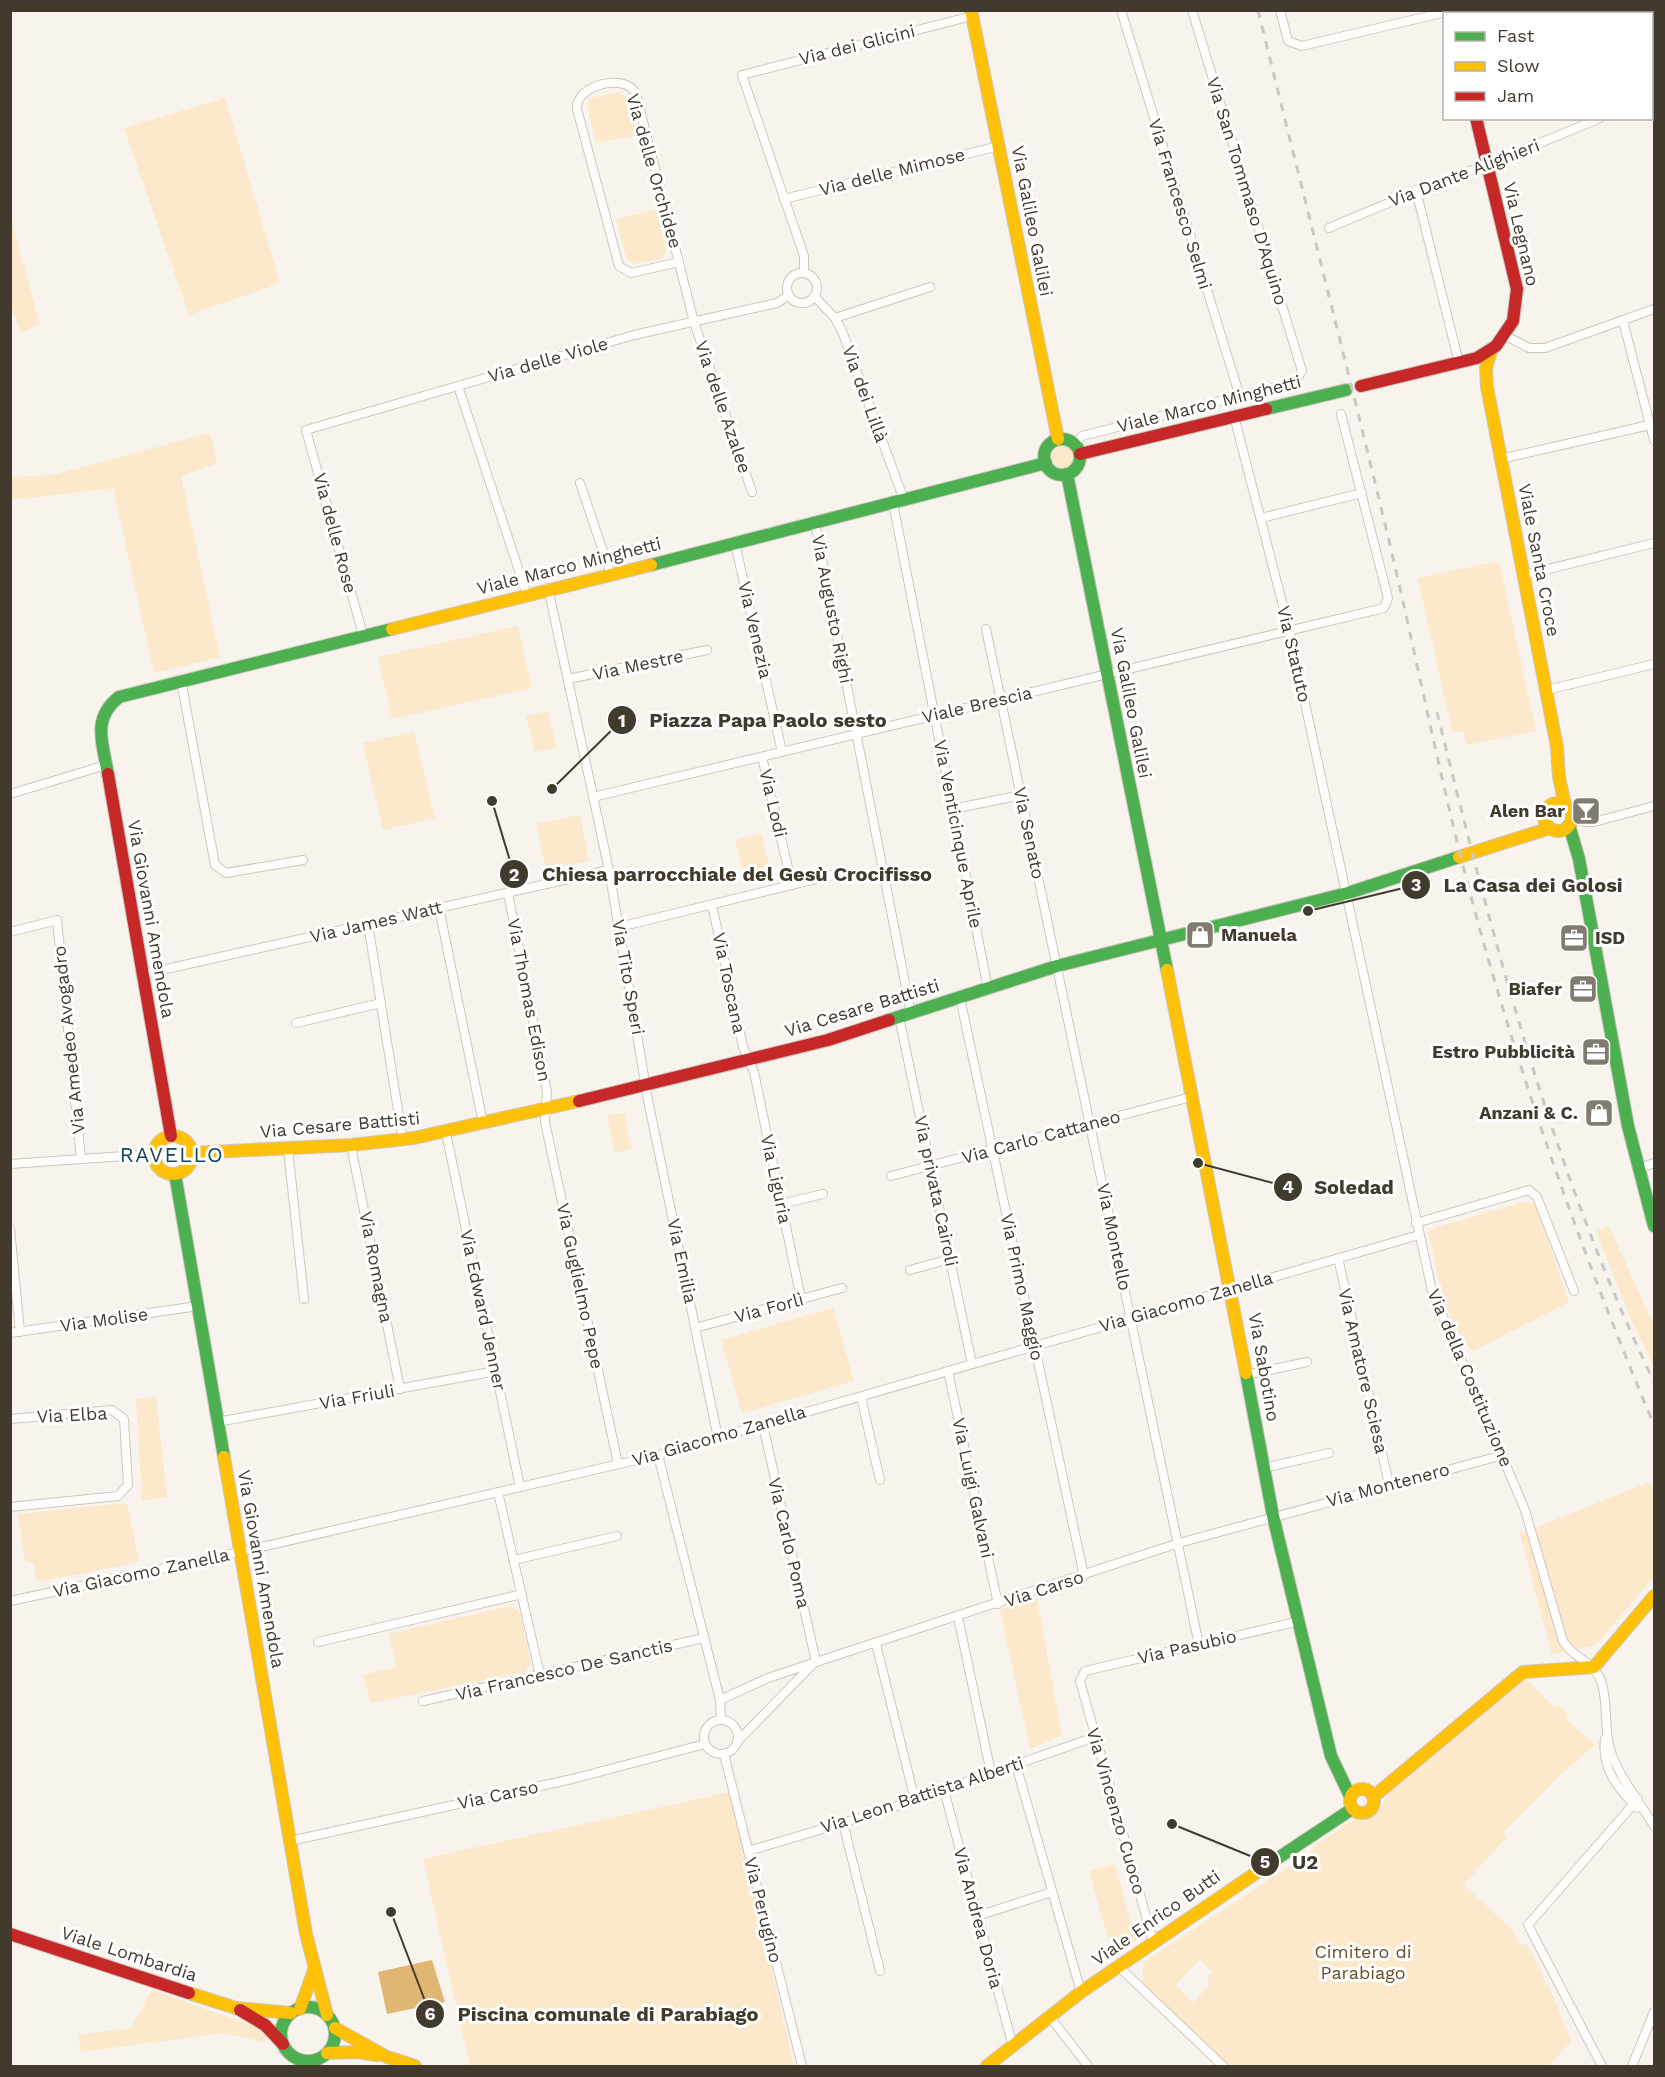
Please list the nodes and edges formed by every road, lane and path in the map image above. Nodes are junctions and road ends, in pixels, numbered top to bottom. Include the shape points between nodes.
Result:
1 (1121, 10) edge
2 (1192, 10) edge
3 (1280, 10) edge
4 (972, 13) edge
5 (1443, 14) edge
6 (1476, 120) edge
7 (1595, 120) edge
8 (999, 146) junction
9 (1487, 165) junction
10 (1416, 190) junction
11 (784, 199) junction
12 (1329, 228) dead end
13 (679, 262) junction
14 (804, 273) junction
15 (930, 287) dead end
16 (789, 295) junction
17 (814, 296) junction
18 (1654, 309) edge
19 (836, 318) junction
20 (1623, 321) junction
21 (694, 322) junction
22 (1506, 336) junction
23 (1491, 351) junction
24 (1459, 363) junction
25 (458, 386) junction
26 (1361, 386) dead end
27 (1346, 390) dead end
28 (1240, 397) junction
29 (1341, 414) dead end
30 (1234, 416) junction
31 (1653, 425) edge
32 (306, 430) joint
33 (1058, 439) junction
34 (1654, 440) edge
35 (1078, 449) junction
36 (1500, 459) junction
37 (1046, 463) junction
38 (1067, 474) junction
39 (580, 483) dead end
40 (752, 492) dead end
41 (1362, 493) junction
42 (898, 501) junction
43 (1260, 518) junction
44 (815, 523) junction
45 (735, 543) junction
46 (1654, 543) edge
47 (611, 575) junction
48 (1524, 575) junction
49 (548, 588) junction
50 (527, 595) junction
51 (986, 629) dead end
52 (1289, 630) junction
53 (363, 635) junction
54 (707, 651) dead end
55 (1654, 664) edge
56 (1107, 674) junction
57 (568, 679) junction
58 (181, 680) junction
59 (1546, 690) junction
60 (1001, 699) junction
61 (106, 710) joint
62 (935, 715) junction
63 (857, 734) junction
64 (782, 752) junction
65 (762, 757) junction
66 (106, 765) junction
67 (1559, 777) junction
68 (10, 794) edge
69 (1021, 795) junction
70 (593, 797) junction
71 (1550, 805) junction
72 (1654, 806) edge
73 (953, 809) junction
74 (1569, 815) junction
75 (1549, 825) junction
76 (1579, 859) junction
77 (303, 860) dead end
78 (609, 870) junction
79 (845, 872) dead end
80 (792, 885) junction
81 (508, 893) junction
82 (1348, 893) junction
83 (712, 905) junction
84 (439, 908) junction
85 (368, 924) junction
86 (619, 927) junction
87 (10, 932) edge
88 (1160, 939) junction
89 (1057, 966) junction
90 (144, 974) junction
91 (988, 989) junction
92 (960, 998) junction
93 (381, 1003) junction
94 (905, 1015) junction
95 (296, 1023) dead end
96 (748, 1060) junction
97 (646, 1084) junction
98 (1191, 1097) junction
99 (546, 1108) junction
100 (483, 1124) junction
101 (1090, 1125) junction
102 (446, 1133) junction
103 (171, 1136) junction
104 (403, 1141) junction
105 (351, 1146) junction
106 (288, 1149) junction
107 (993, 1150) junction
108 (192, 1153) junction
109 (153, 1154) junction
110 (81, 1159) junction
111 (1654, 1162) edge
112 (10, 1164) edge
113 (930, 1166) junction
114 (1638, 1169) junction
115 (175, 1174) junction
116 (891, 1176) dead end
117 (823, 1194) dead end
118 (782, 1204) junction
119 (1416, 1223) junction
120 (1654, 1226) edge
121 (10, 1229) edge
122 (1419, 1235) junction
123 (12, 1253) edge
124 (1338, 1258) junction
125 (950, 1259) junction
126 (910, 1270) dead end
127 (842, 1288) dead end
128 (1231, 1289) junction
129 (1574, 1291) dead end
130 (304, 1299) dead end
131 (801, 1299) junction
132 (198, 1306) junction
133 (1131, 1318) junction
134 (695, 1328) junction
135 (20, 1332) junction
136 (10, 1333) edge
137 (1035, 1346) junction
138 (1307, 1362) dead end
139 (972, 1364) junction
140 (496, 1371) junction
141 (948, 1371) junction
142 (1246, 1375) junction
143 (400, 1389) junction
144 (861, 1397) junction
145 (10, 1419) edge
146 (217, 1422) junction
147 (763, 1425) junction
148 (718, 1438) junction
149 (1329, 1453) dead end
150 (658, 1455) junction
151 (1503, 1455) junction
152 (618, 1464) junction
153 (1264, 1468) junction
154 (880, 1480) dead end
155 (1389, 1484) junction
156 (520, 1487) junction
157 (498, 1492) junction
158 (10, 1507) edge
159 (1274, 1516) junction
160 (617, 1536) dead end
161 (1179, 1543) junction
162 (240, 1552) junction
163 (514, 1560) junction
164 (1084, 1576) junction
165 (522, 1594) junction
166 (1654, 1596) edge
167 (10, 1601) edge
168 (998, 1604) junction
169 (958, 1617) junction
170 (1300, 1621) junction
171 (704, 1638) junction
172 (318, 1642) dead end
173 (876, 1644) junction
174 (1199, 1645) junction
175 (816, 1662) junction
176 (1594, 1667) junction
177 (540, 1675) junction
178 (1080, 1681) joint
179 (720, 1700) junction
180 (423, 1701) dead end
181 (721, 1719) junction
182 (1095, 1737) junction
183 (737, 1742) junction
184 (705, 1744) junction
185 (724, 1754) junction
186 (1016, 1765) junction
187 (991, 1773) junction
188 (944, 1790) junction
189 (1350, 1796) junction
190 (1373, 1797) junction
191 (915, 1800) junction
192 (1636, 1802) junction
193 (1352, 1809) junction
194 (843, 1823) junction
195 (1654, 1826) edge
196 (290, 1841) junction
197 (748, 1851) junction
198 (1052, 1892) junction
199 (978, 1916) junction
200 (10, 1934) edge
201 (1153, 1941) junction
202 (1118, 1966) junction
203 (314, 1970) junction
204 (880, 1971) dead end
205 (1081, 1992) junction
206 (236, 2008) junction
207 (296, 2011) junction
208 (1654, 2012) edge
209 (327, 2015) junction
210 (1050, 2017) junction
211 (334, 2028) junction
212 (283, 2044) junction
213 (1013, 2047) junction
214 (327, 2053) junction
215 (387, 2057) junction
216 (415, 2067) edge
217 (802, 2067) edge
218 (987, 2067) edge
219 (1088, 2067) edge
220 (1223, 2067) edge
221 (1602, 2067) edge
222 (1632, 2067) edge

1 - 28 street, Via Francesco Selmi
2 - 28 street, Via San Tommaso D'Aquino via 1302,371 1295,382
3 - 5 street via 1286,36 1293,44 1302,46
4 - 8 street, Via Galileo Galilei
4 - 11 street, Via dei Glicini via 742,75
6 - 9 street, Via Legnano
7 - 9 street, Via Dante Alighieri
8 - 11 street, Via delle Mimose
8 - 33 street, Via Galileo Galilei
9 - 10 street, Via Dante Alighieri
9 - 22 street, Via Legnano via 1517,289 1516,318
10 - 12 street, Via Dante Alighieri
10 - 24 street
11 - 14 street via 804,256
13 - 13 street, Via delle Orchidee via 634,90 621,82 584,92 577,99 577,109 619,266 631,273
13 - 21 street, Via delle Orchidee
14 - 16 street via 791,278 787,286
14 - 17 street via 817,284
15 - 19 street
16 - 17 street via 801,302
16 - 21 street, Via delle Viole via 777,303
17 - 19 street, Via dei Lillà
18 - 20 street
19 - 42 street, Via dei Lillà
20 - 22 street via 1545,348 1529,348
20 - 31 street
21 - 25 street, Via delle Viole via 634,335
21 - 40 street, Via delle Azalee
22 - 23 street, Via Legnano
23 - 24 street
23 - 36 street, Viale Santa Croce via 1486,378
24 - 26 street
25 - 32 street, Via delle Viole
25 - 50 street
27 - 30 street, Viale Marco Minghetti
28 - 35 street via 1082,436
29 - 41 street
30 - 35 street, Viale Marco Minghetti
30 - 43 street, Via Statuto
31 - 34 street
31 - 36 street
32 - 53 street, Via delle Rose
33 - 35 street
33 - 37 street via 1048,446
35 - 38 street via 1076,469
36 - 48 street, Viale Santa Croce
37 - 38 street via 1052,472
37 - 42 street, Viale Marco Minghetti
38 - 56 street, Via Galileo Galilei
39 - 47 street
41 - 43 street
41 - 52 street, Viale Brescia via 1388,598 1384,608
42 - 44 street, Viale Marco Minghetti
42 - 62 street, Via Venticinque Aprile
43 - 52 street, Via Statuto
44 - 45 street, Viale Marco Minghetti
44 - 63 street, Via Augusto Righi
45 - 47 street, Viale Marco Minghetti
45 - 64 street, Via Venezia
46 - 48 street
47 - 49 street, Viale Marco Minghetti
48 - 59 street, Viale Santa Croce
49 - 50 street, Viale Marco Minghetti
49 - 57 street, Via Tito Speri
50 - 53 street, Viale Marco Minghetti
51 - 60 street, Via Senato
52 - 56 street, Viale Brescia
52 - 82 street, Via Statuto
53 - 58 street, Viale Marco Minghetti
54 - 57 street, Via Mestre
55 - 59 street
56 - 60 street, Viale Brescia
56 - 88 street, Via Galileo Galilei
57 - 70 street, Via Tito Speri
58 - 61 street, Viale Marco Minghetti via 119,697
58 - 77 street via 215,866 226,873
59 - 67 street, Viale Santa Croce
60 - 62 street, Viale Brescia
60 - 69 street, Via Senato
61 - 66 street, Via Giovanni Amendola via 100,725
62 - 63 street, Viale Brescia
62 - 73 street, Via Venticinque Aprile
63 - 64 street, Viale Brescia
63 - 94 street, Via Augusto Righi
64 - 65 street, Viale Brescia
65 - 70 street, Viale Brescia
65 - 80 street, Via Lodi
66 - 68 street
66 - 90 street, Via Giovanni Amendola
67 - 71 street, Viale Santa Croce
67 - 74 street, Viale Santa Croce
69 - 73 street
69 - 89 street, Via Senato
70 - 78 street, Via Tito Speri
71 - 74 street
71 - 75 street, Viale Santa Croce
72 - 74 street via 1594,822
73 - 91 street, Via Venticinque Aprile
74 - 75 street, Via Cesare Battisti via 1562,830
74 - 76 street, Viale Santa Croce
75 - 76 street
75 - 82 street, Via Cesare Battisti via 1472,855
76 - 114 street, Viale Santa Croce
78 - 81 street, Via James Watt
78 - 86 street, Via Tito Speri
79 - 80 street
80 - 83 street
81 - 84 street, Via James Watt
81 - 99 street, Via Thomas Edison via 547,1092
82 - 88 street, Via Cesare Battisti
82 - 119 street, Via della Costituzione
83 - 86 street
83 - 96 street, Via Toscana
84 - 85 street, Via James Watt
84 - 100 street
85 - 90 street, Via James Watt
85 - 93 street
86 - 97 street, Via Tito Speri
87 - 110 street, Via Amedeo Avogadro via 57,920
88 - 89 street, Via Cesare Battisti
88 - 98 street, Via Sabotino
89 - 91 street, Via Cesare Battisti
89 - 101 street, Via Montello
90 - 103 street, Via Giovanni Amendola
91 - 92 street, Via Cesare Battisti
92 - 94 street, Via Cesare Battisti
92 - 107 street, Via Primo Maggio
93 - 95 street
93 - 104 street
94 - 96 street, Via Cesare Battisti
94 - 113 street, Via privata Cairoli
96 - 97 street, Via Cesare Battisti
96 - 118 street, Via Liguria via 754,1072
97 - 99 street, Via Cesare Battisti
97 - 134 street, Via Emilia
98 - 101 street, Via Carlo Cattaneo
98 - 128 street, Via Sabotino
99 - 100 street, Via Cesare Battisti
99 - 152 street, Via Guglielmo Pepe via 545,1122
100 - 102 street, Via Cesare Battisti
101 - 107 street, Via Carlo Cattaneo
101 - 133 street, Via Montello
102 - 104 street, Via Cesare Battisti
102 - 140 street, Via Edward Jenner
103 - 108 street via 185,1140
103 - 109 street via 159,1142
104 - 105 street, Via Cesare Battisti
105 - 106 street, Via Cesare Battisti
105 - 143 street, Via Romagna
106 - 108 street, Via Cesare Battisti
106 - 130 street
107 - 113 street, Via Carlo Cattaneo
107 - 137 street, Via Primo Maggio
108 - 115 street via 188,1167
109 - 110 street
109 - 115 street via 160,1169
110 - 112 street
111 - 114 street
113 - 116 street, Via Carlo Cattaneo
113 - 125 street, Via privata Cairoli
114 - 120 street, Viale Santa Croce
115 - 132 street, Via Giovanni Amendola
117 - 118 street
118 - 131 street, Via Liguria
119 - 122 street, Via della Costituzione
119 - 129 street via 1529,1190 1537,1197
121 - 123 street
122 - 124 street, Via Giacomo Zanella
122 - 151 street, Via della Costituzione via 1432,1291
123 - 135 street
124 - 128 street, Via Giacomo Zanella
124 - 155 street, Via Amatore Sciesa
125 - 126 street
125 - 139 street, Via privata Cairoli
127 - 131 street, Via Forlì
128 - 133 street, Via Giacomo Zanella
128 - 142 street, Via Sabotino
131 - 134 street, Via Forlì
132 - 135 street, Via Molise
132 - 146 street, Via Giovanni Amendola
133 - 137 street, Via Giacomo Zanella
133 - 161 street, Via Montello
134 - 148 street, Via Emilia
135 - 136 street, Via Molise
137 - 139 street, Via Giacomo Zanella
137 - 164 street, Via Primo Maggio
138 - 142 street
139 - 141 street, Via Giacomo Zanella
140 - 143 street, Via Friuli
140 - 156 street, Via Edward Jenner
141 - 144 street, Via Giacomo Zanella
141 - 168 street, Via Luigi Galvani
142 - 153 street, Via Sabotino
143 - 146 street, Via Friuli
144 - 147 street, Via Giacomo Zanella
144 - 154 street
145 - 158 street, Via Elba via 112,1410 124,1419 128,1485 118,1496
146 - 162 street, Via Giovanni Amendola
147 - 148 street, Via Giacomo Zanella
147 - 175 street, Via Carlo Poma
148 - 150 street, Via Giacomo Zanella
149 - 153 street
150 - 152 street, Via Giacomo Zanella
150 - 171 street
151 - 155 street, Via Montenero
151 - 176 street, Via della Costituzione via 1527,1518 1563,1641 1574,1656
152 - 156 street, Via Giacomo Zanella
153 - 159 street, Via Sabotino
155 - 159 street, Via Montenero
156 - 157 street, Via Giacomo Zanella
157 - 162 street, Via Giacomo Zanella
157 - 163 street
159 - 161 street, Via Carso
159 - 170 street, Via Sabotino
160 - 163 street
161 - 164 street, Via Carso
161 - 174 street, Via Montello
162 - 167 street, Via Giacomo Zanella
162 - 196 street, Via Giovanni Amendola
163 - 165 street
164 - 168 street, Via Carso
165 - 172 street
165 - 177 street
166 - 176 street
168 - 169 street, Via Carso
169 - 173 street, Via Carso
169 - 187 street
170 - 174 street, Via Pasubio
170 - 189 street, Via Sabotino via 1331,1756
171 - 177 street, Via Francesco De Sanctis
171 - 179 street
173 - 175 street, Via Carso
173 - 191 street
174 - 178 street, Via Pasubio via 1085,1671
175 - 179 street, Via Carso
175 - 183 street, Via Carso
176 - 190 street via 1523,1672
176 - 192 street via 1602,1684 1605,1761 1616,1784
177 - 180 street, Via Francesco De Sanctis
178 - 182 street, Via Vincenzo Cuoco
179 - 181 street
181 - 183 street via 735,1726
181 - 184 street via 706,1727
182 - 186 street, Via Leon Battista Alberti
182 - 201 street, Via Vincenzo Cuoco
183 - 185 street
184 - 185 street via 713,1752
184 - 196 street, Via Carso via 573,1779
185 - 197 street, Via Perugino
186 - 187 street, Via Leon Battista Alberti
186 - 198 street
187 - 188 street, Via Leon Battista Alberti
188 - 191 street, Via Leon Battista Alberti
188 - 199 street, Via Andrea Doria
189 - 190 street via 1362,1789
189 - 193 street
190 - 193 street via 1373,1806 1366,1813
191 - 194 street, Via Leon Battista Alberti
192 - 195 street
192 - 221 street via 1528,1924
193 - 201 street, Viale Enrico Butti
194 - 197 street, Via Leon Battista Alberti
194 - 204 street
196 - 203 street, Via Giovanni Amendola
197 - 217 street, Via Perugino
198 - 199 street
198 - 205 street
199 - 213 street, Via Andrea Doria
200 - 206 street, Viale Lombardia
201 - 202 street, Viale Enrico Butti
202 - 205 street, Viale Enrico Butti
202 - 220 street
203 - 207 street
203 - 209 street, Via Giovanni Amendola
205 - 210 street, Viale Enrico Butti
206 - 207 street, Viale Lombardia
206 - 212 street, Viale Lombardia via 265,2025
207 - 209 street, Viale Lombardia via 312,2007
207 - 212 street via 282,2027
208 - 222 street
209 - 211 street
210 - 213 street, Viale Enrico Butti
210 - 219 street
211 - 214 street via 333,2044
211 - 215 street, Viale Lombardia
212 - 214 street, Viale Lombardia via 295,2057 306,2061
213 - 218 street, Viale Enrico Butti
214 - 215 street, Viale Lombardia
215 - 216 street, Viale Lombardia

